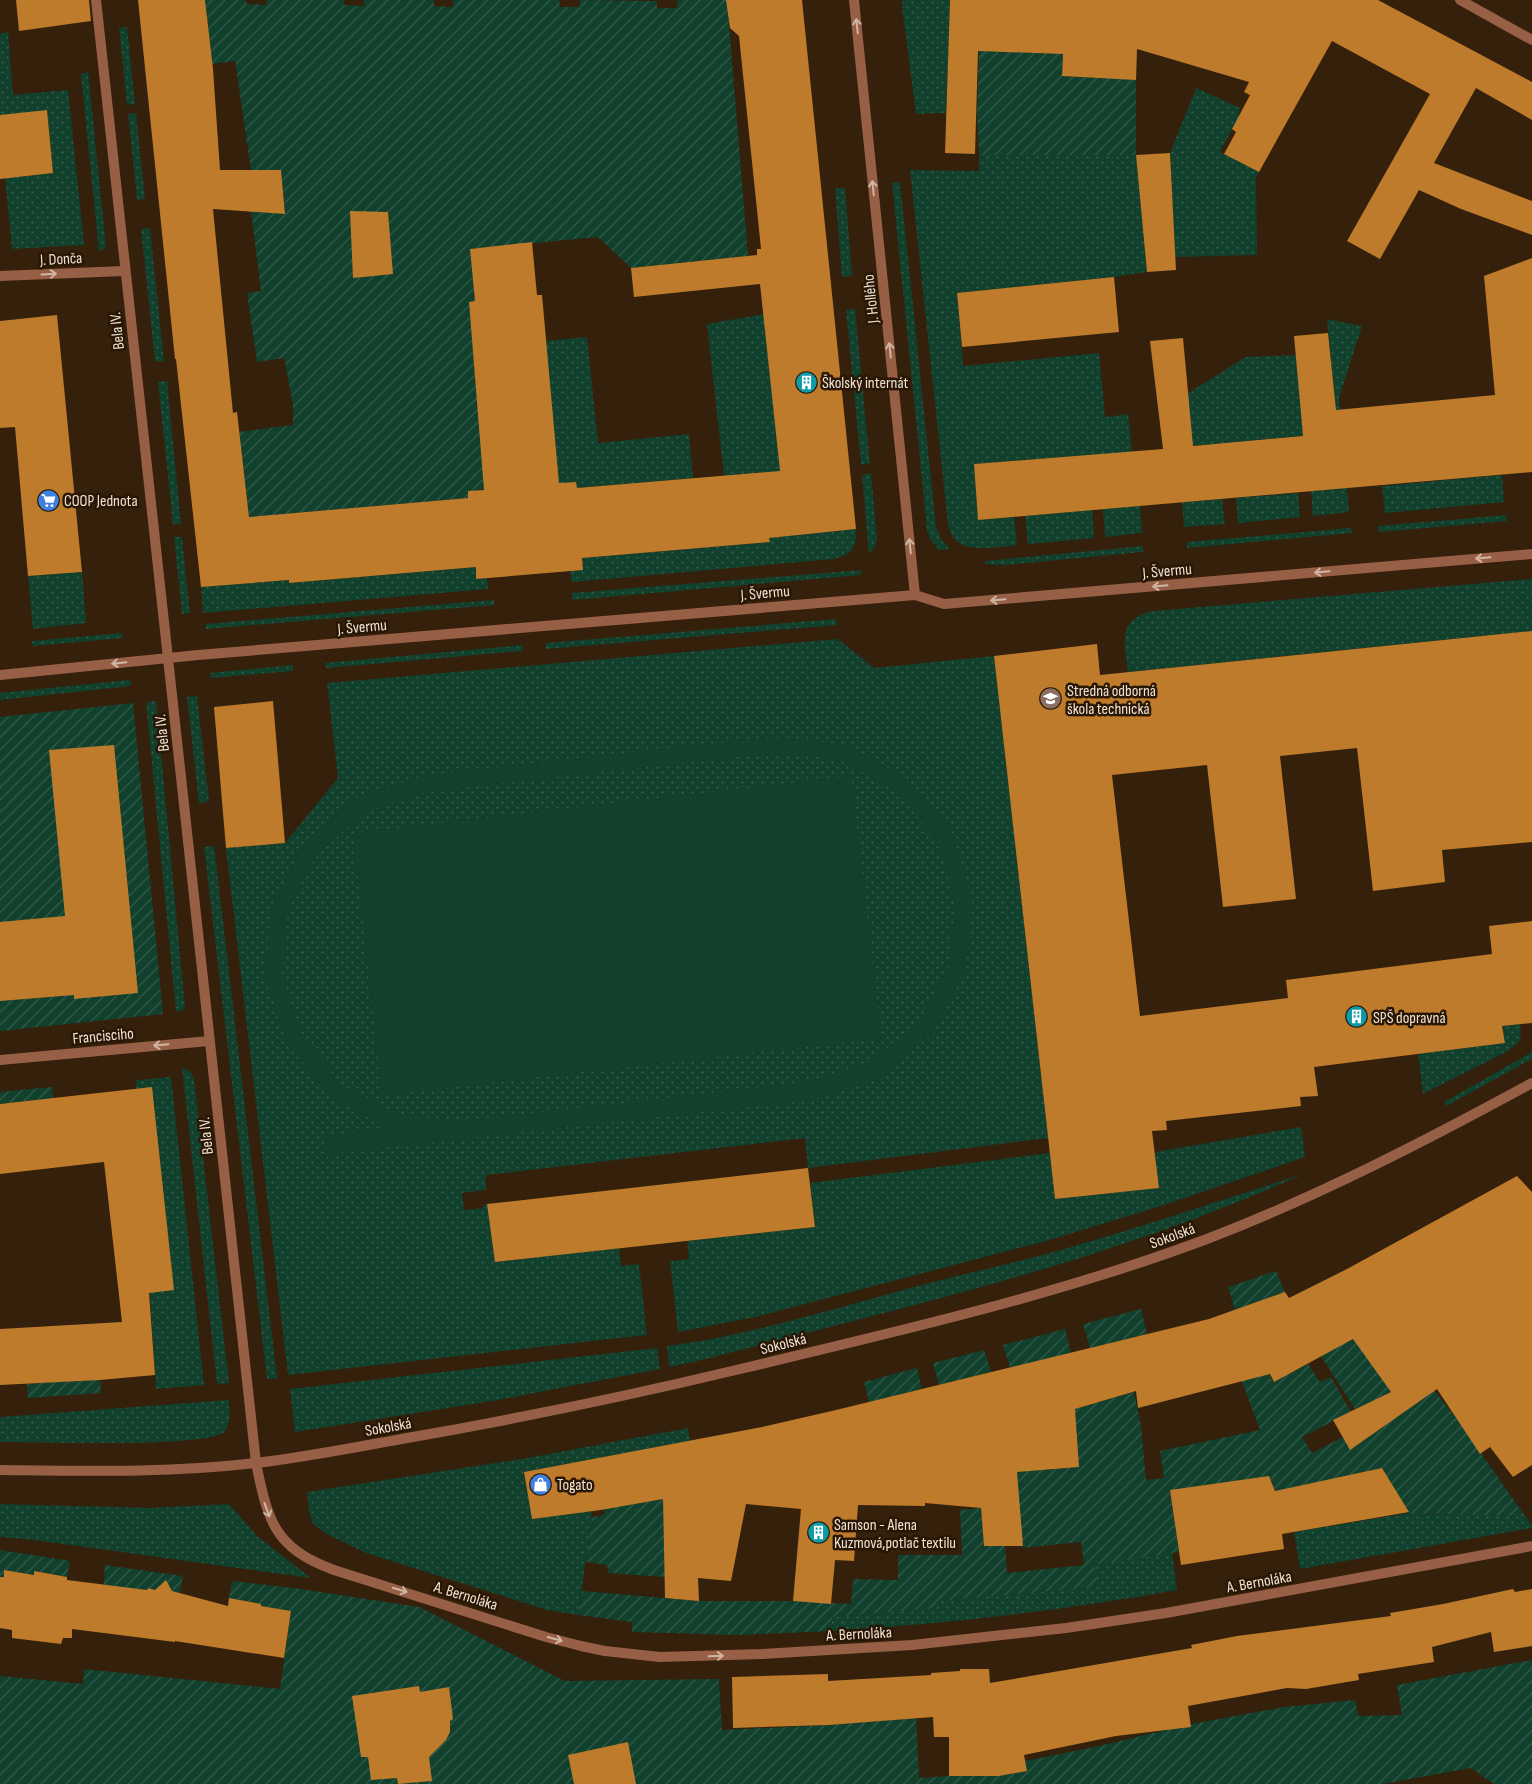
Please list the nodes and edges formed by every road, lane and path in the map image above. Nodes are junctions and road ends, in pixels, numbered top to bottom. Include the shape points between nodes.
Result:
1 (96, 0) edge
2 (854, 0) edge
3 (1460, 0) edge
4 (1532, 40) edge
5 (124, 270) junction
6 (0, 276) edge
7 (1532, 554) edge
8 (915, 594) junction
9 (168, 658) junction
10 (0, 675) edge
11 (209, 1041) junction
12 (0, 1060) edge
13 (1532, 1083) edge
14 (256, 1463) junction
15 (0, 1470) edge
16 (1532, 1546) edge

1 - 5 street, Bela IV.
8 -> 2 street, J. Hollého
3 - 4 street
6 -> 5 street, J. Donča
5 - 9 street, Bela IV.
7 -> 8 street, J. Švermu via 944,604
8 - 9 street, J. Švermu
9 -> 10 street, J. Švermu
9 - 11 street, Bela IV.
11 -> 12 street, Francisciho
11 - 14 street, Bela IV.
13 - 14 street, Sokolská via 1410,1148 1275,1211 1154,1258 1034,1295 629,1396
14 - 15 street, Sokolská via 126,1472
14 -> 16 street, A. Bernoláka via 271,1521 298,1553 314,1563 546,1636 605,1651 660,1657 912,1645 1066,1628 1166,1613

